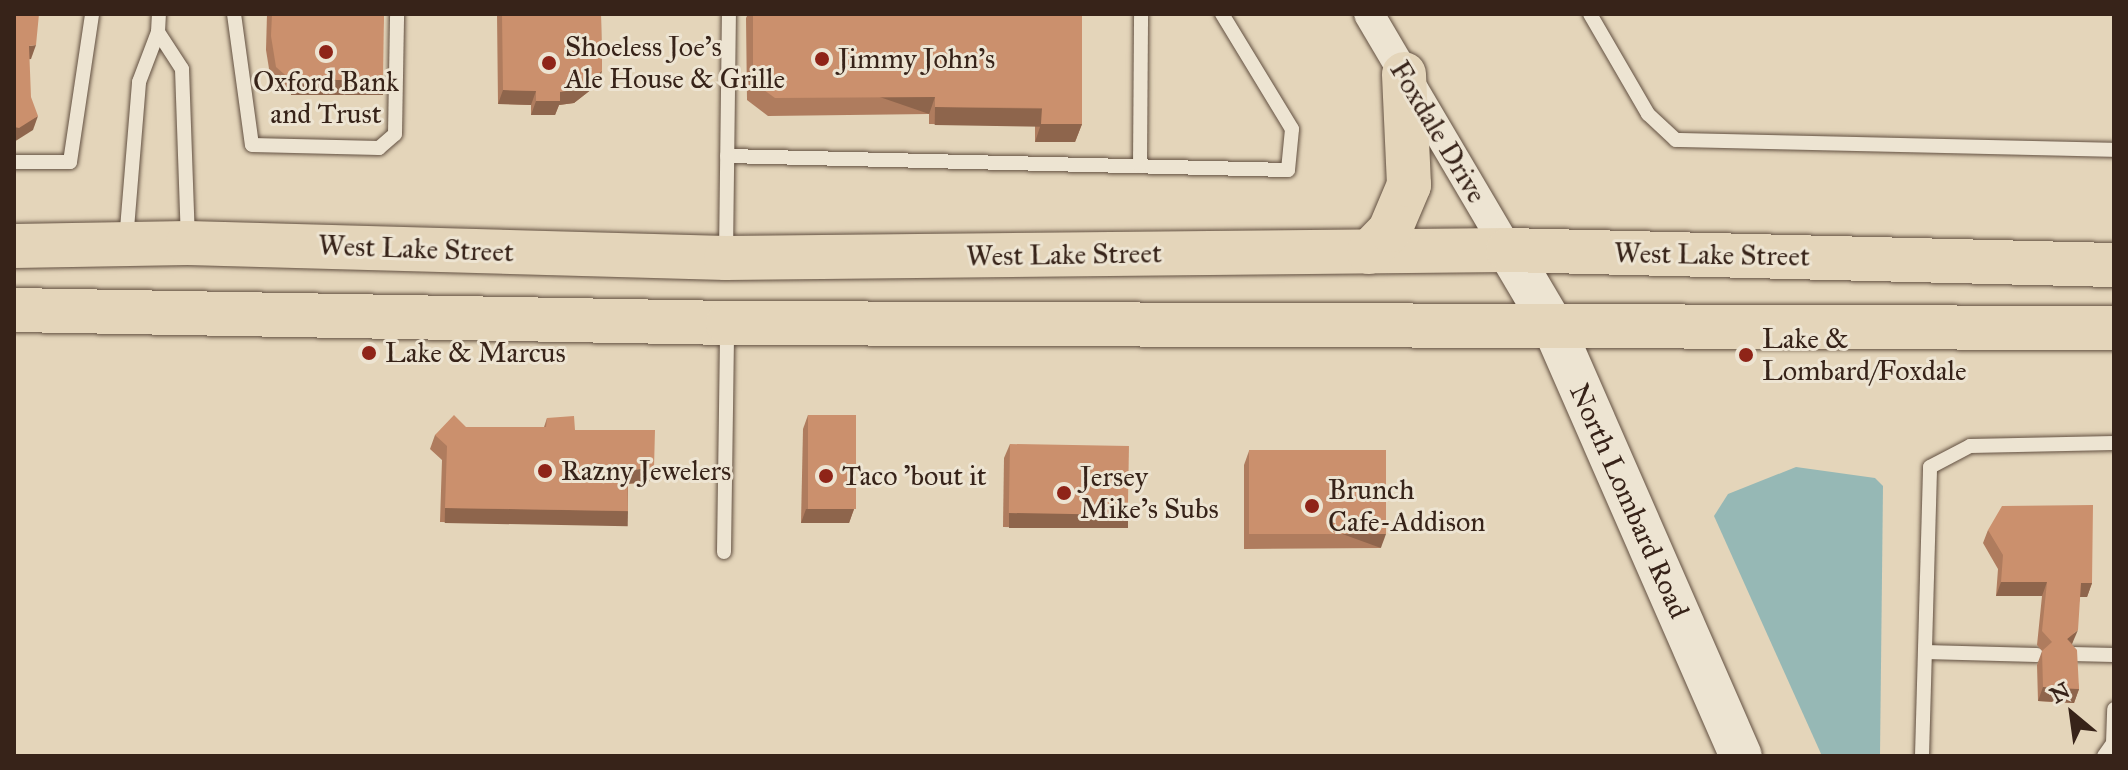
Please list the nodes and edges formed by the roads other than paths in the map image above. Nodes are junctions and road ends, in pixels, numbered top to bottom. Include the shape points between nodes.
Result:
1 (92, 14) edge
2 (159, 14) edge
3 (234, 14) edge
4 (397, 14) edge
5 (729, 14) edge
6 (1141, 14) edge
7 (1222, 14) edge
8 (1369, 14) edge
9 (1590, 14) edge
10 (158, 32) junction
11 (1404, 74) junction
12 (2114, 150) edge
13 (727, 156) junction
14 (14, 162) edge
15 (1140, 166) junction
16 (188, 243) junction
17 (126, 245) junction
18 (14, 246) edge
19 (1508, 250) junction
20 (1369, 252) junction
21 (726, 258) junction
22 (2114, 265) edge
23 (14, 310) edge
24 (728, 323) junction
25 (1553, 326) junction
26 (2114, 328) edge
27 (2114, 443) edge
28 (724, 552) dead end
29 (1925, 652) junction
30 (2072, 654) edge
31 (2037, 655) dead end
32 (2114, 655) edge
33 (2114, 709) edge
34 (1741, 756) edge
35 (1922, 756) edge
36 (2104, 756) edge

1 - 14 lane via 70,162
2 - 10 lane
3 - 4 lane via 252,145 379,148 395,134
5 - 13 lane
6 - 15 lane
7 - 15 lane via 1292,129 1288,170
8 - 11 street, Foxdale Drive
9 - 12 lane via 1648,114 1676,140
10 - 16 lane via 182,69
10 - 17 lane via 139,82
11 - 19 street, Foxdale Drive
11 - 20 main road via 1409,185 1390,230
13 - 15 lane
13 - 21 lane
16 - 17 main road, West Lake Street
16 - 21 main road, West Lake Street
17 - 18 main road, West Lake Street
19 - 20 main road, West Lake Street
19 - 22 main road, West Lake Street
19 - 25 street, North Lombard Road
20 - 21 main road, West Lake Street
23 - 24 main road
24 - 25 main road
24 - 28 lane
25 - 26 main road
25 - 34 street, North Lombard Road
27 - 29 lane via 1970,446 1930,467
29 - 31 lane
29 - 35 lane
30 - 32 lane
33 - 36 lane via 2113,743

